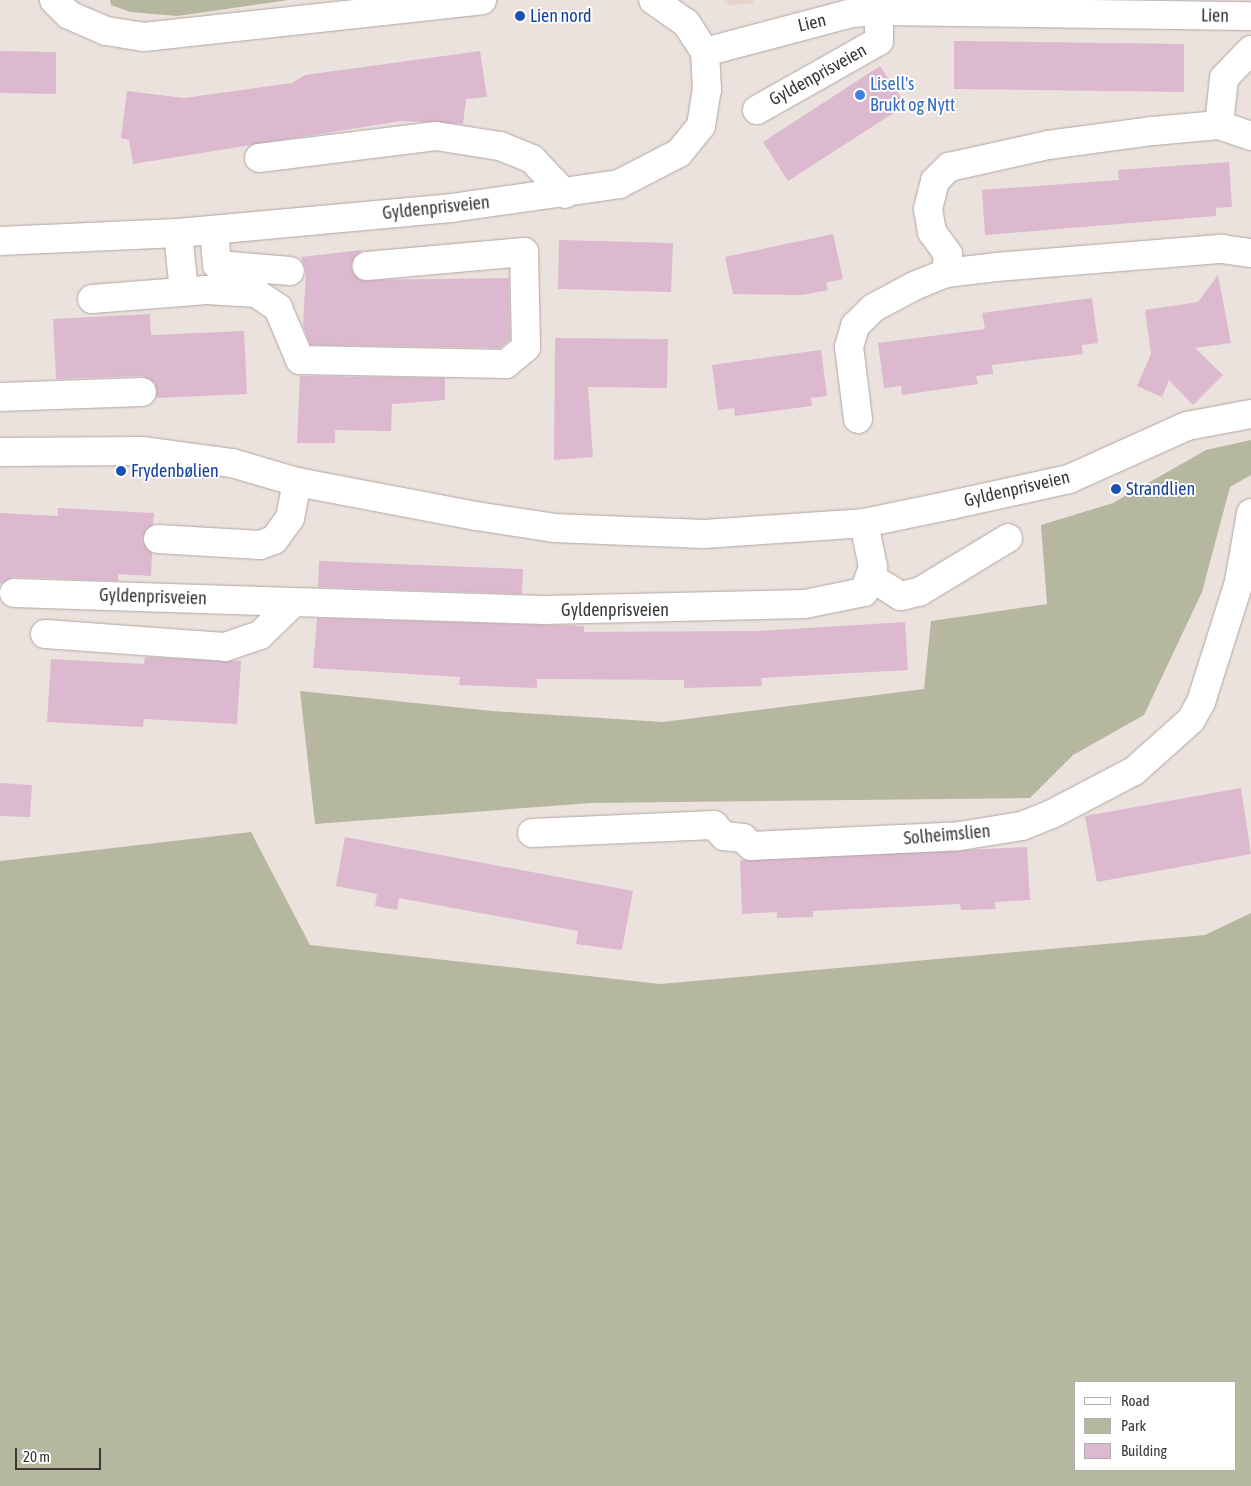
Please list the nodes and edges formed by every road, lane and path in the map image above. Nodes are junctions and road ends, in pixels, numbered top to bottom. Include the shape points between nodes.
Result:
1 (54, 0) edge
2 (482, 0) edge
3 (653, 0) edge
4 (879, 5) edge
5 (1138, 7) edge
6 (1251, 16) edge
7 (1251, 50) edge
8 (705, 52) junction
9 (757, 110) dead end
10 (1219, 125) junction
11 (1251, 136) edge
12 (259, 158) dead end
13 (565, 194) junction
14 (214, 230) junction
15 (178, 233) junction
16 (0, 241) edge
17 (1251, 253) edge
18 (367, 266) dead end
19 (290, 271) dead end
20 (946, 273) junction
21 (184, 291) junction
22 (92, 299) dead end
23 (142, 392) dead end
24 (0, 397) edge
25 (1251, 414) edge
26 (858, 419) dead end
27 (0, 452) edge
28 (297, 482) junction
29 (1251, 513) edge
30 (864, 523) junction
31 (1008, 538) dead end
32 (158, 539) dead end
33 (872, 578) junction
34 (1245, 586) edge
35 (14, 593) dead end
36 (292, 604) junction
37 (45, 634) dead end
38 (532, 832) dead end

1 - 2 street via 69,15 106,31 144,37
3 - 8 street, Gyldenprisveien via 686,23
4 - 5 street, Lien
4 - 8 street, Lien
4 - 9 street, Gyldenprisveien via 879,41
5 - 6 street, Lien
7 - 10 street via 1224,78
8 - 13 street, Gyldenprisveien via 708,90 701,126 692,140 679,153 619,184
10 - 11 street
10 - 20 street via 1048,144 949,167 935,181 928,209 932,232 948,254
12 - 13 street via 436,136 500,146 532,159
13 - 14 street, Gyldenprisveien
14 - 15 street, Gyldenprisveien
14 - 19 street via 217,265
15 - 16 street, Gyldenprisveien
15 - 21 street
17 - 20 street via 1222,249
18 - 21 street via 524,252 526,348 506,364 300,360 270,300 240,290
20 - 26 street via 873,308 855,326 849,346
21 - 22 street
23 - 24 street
25 - 30 street, Gyldenprisveien via 1187,426 1069,479
27 - 28 street, Gyldenprisveien via 142,451 232,463
28 - 30 street, Gyldenprisveien via 554,528 704,534
28 - 32 street via 290,518 274,540 260,545
29 - 34 street, Solheimslien
30 - 33 street
31 - 33 street via 920,592 901,596
33 - 36 street, Gyldenprisveien via 864,592 834,601 708,610
34 - 38 street, Solheimslien via 1201,702 1191,720 1134,771 1022,826 960,836 751,846 743,838 724,836 714,825
35 - 36 street, Gyldenprisveien
36 - 37 street via 260,635 225,648

